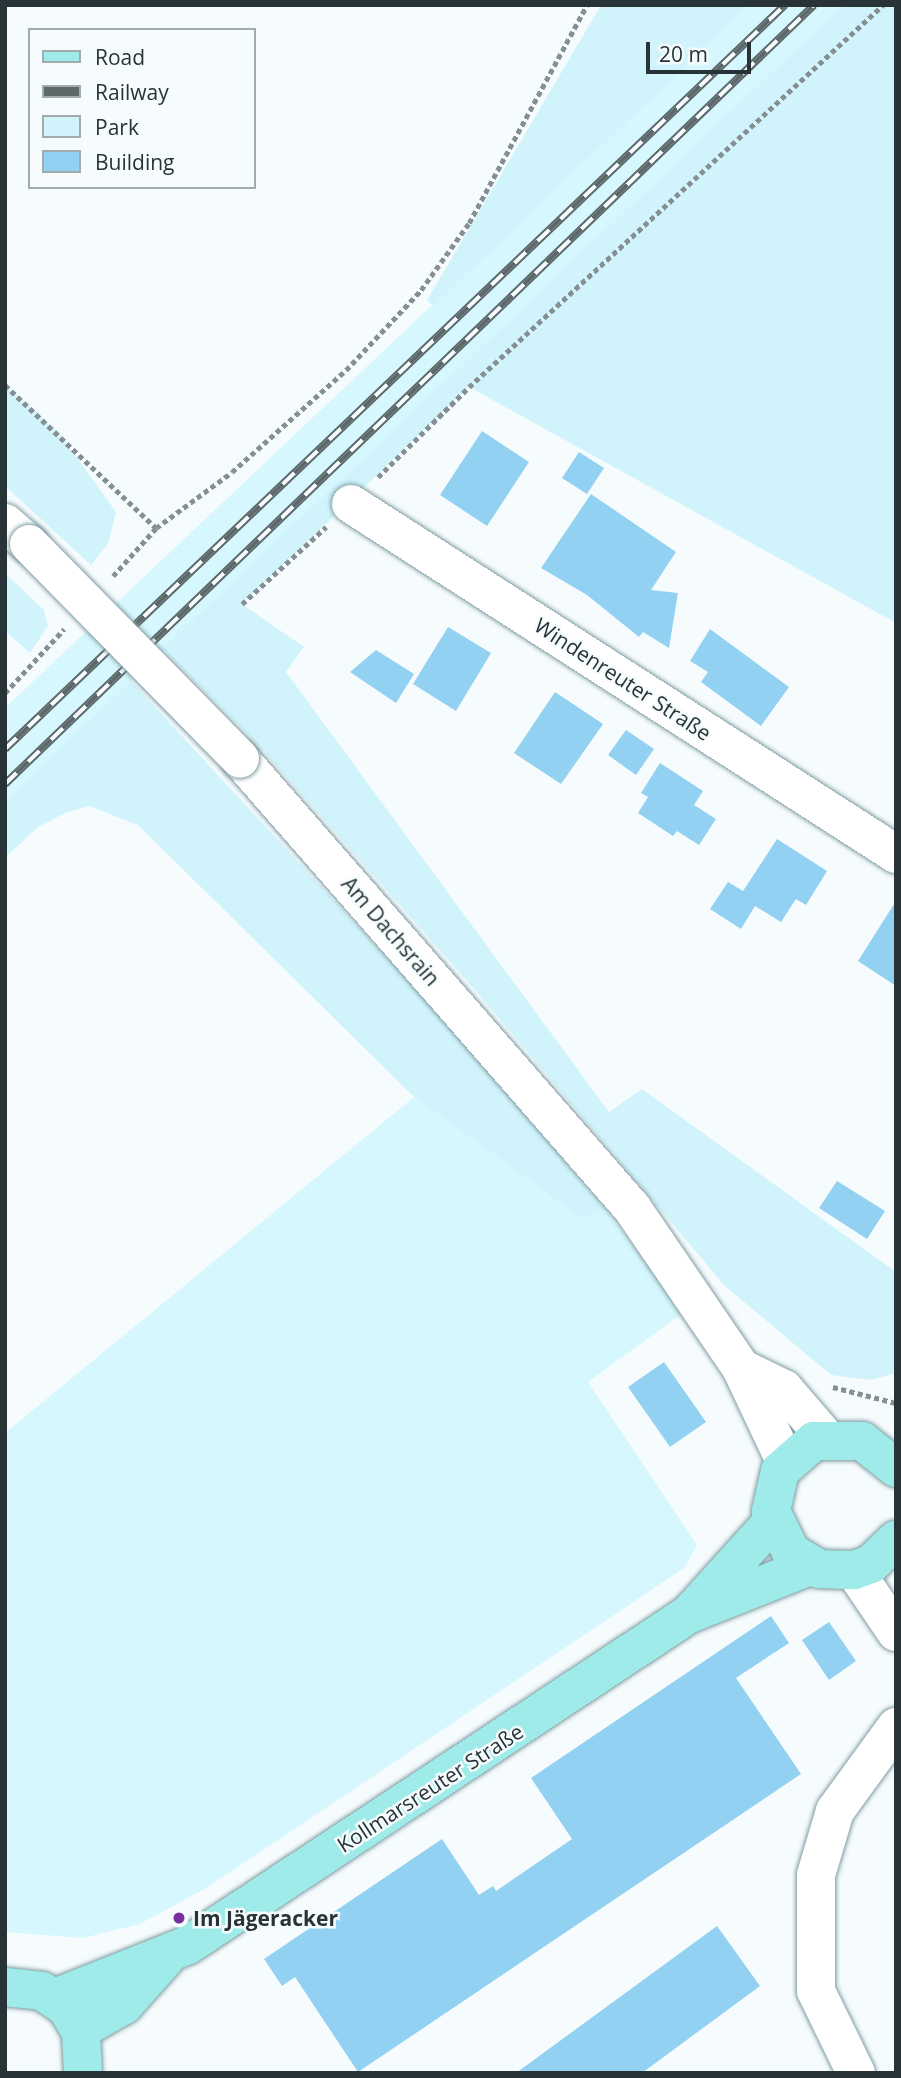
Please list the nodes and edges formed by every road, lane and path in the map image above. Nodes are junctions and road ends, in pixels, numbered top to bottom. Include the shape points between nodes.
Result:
1 (587, 5) edge
2 (883, 5) edge
3 (5, 385) edge
4 (469, 387) dead end
5 (351, 504) dead end
6 (17, 534) edge
7 (896, 854) edge
8 (741, 1368) junction
9 (824, 1384) dead end
10 (896, 1404) edge
11 (826, 1438) junction
12 (890, 1452) edge
13 (786, 1462) junction
14 (773, 1521) junction
15 (896, 1540) edge
16 (810, 1566) junction
17 (855, 1570) junction
18 (689, 1614) junction
19 (896, 1632) edge
20 (896, 1727) edge
21 (166, 1957) junction
22 (5, 1986) edge
23 (55, 1998) junction
24 (80, 2030) junction
25 (83, 2073) edge
26 (856, 2073) edge

1 - 3 path via 469,223 421,290 279,431 156,528
2 - 4 path
5 - 7 street, Windenreuter Straße
6 - 8 street, Am Dachsrain, bridge via 240,759 632,1208
8 - 11 street via 785,1389
8 - 13 street, Am Dachsrain
9 - 10 path
11 - 12 main road via 862,1441
11 - 13 main road via 803,1447
13 - 14 main road via 773,1490
14 - 16 main road via 791,1552
14 - 18 main road, Kollmarsreuter Straße
15 - 17 main road via 871,1564
16 - 17 main road
16 - 18 main road, Kollmarsreuter Straße
17 - 19 street
18 - 21 main road, Kollmarsreuter Straße
20 - 26 street via 864,1778 835,1811 816,1875 816,1991
21 - 23 main road
21 - 24 main road via 124,2005
22 - 23 main road via 28,1987
23 - 24 main road
24 - 25 main road

